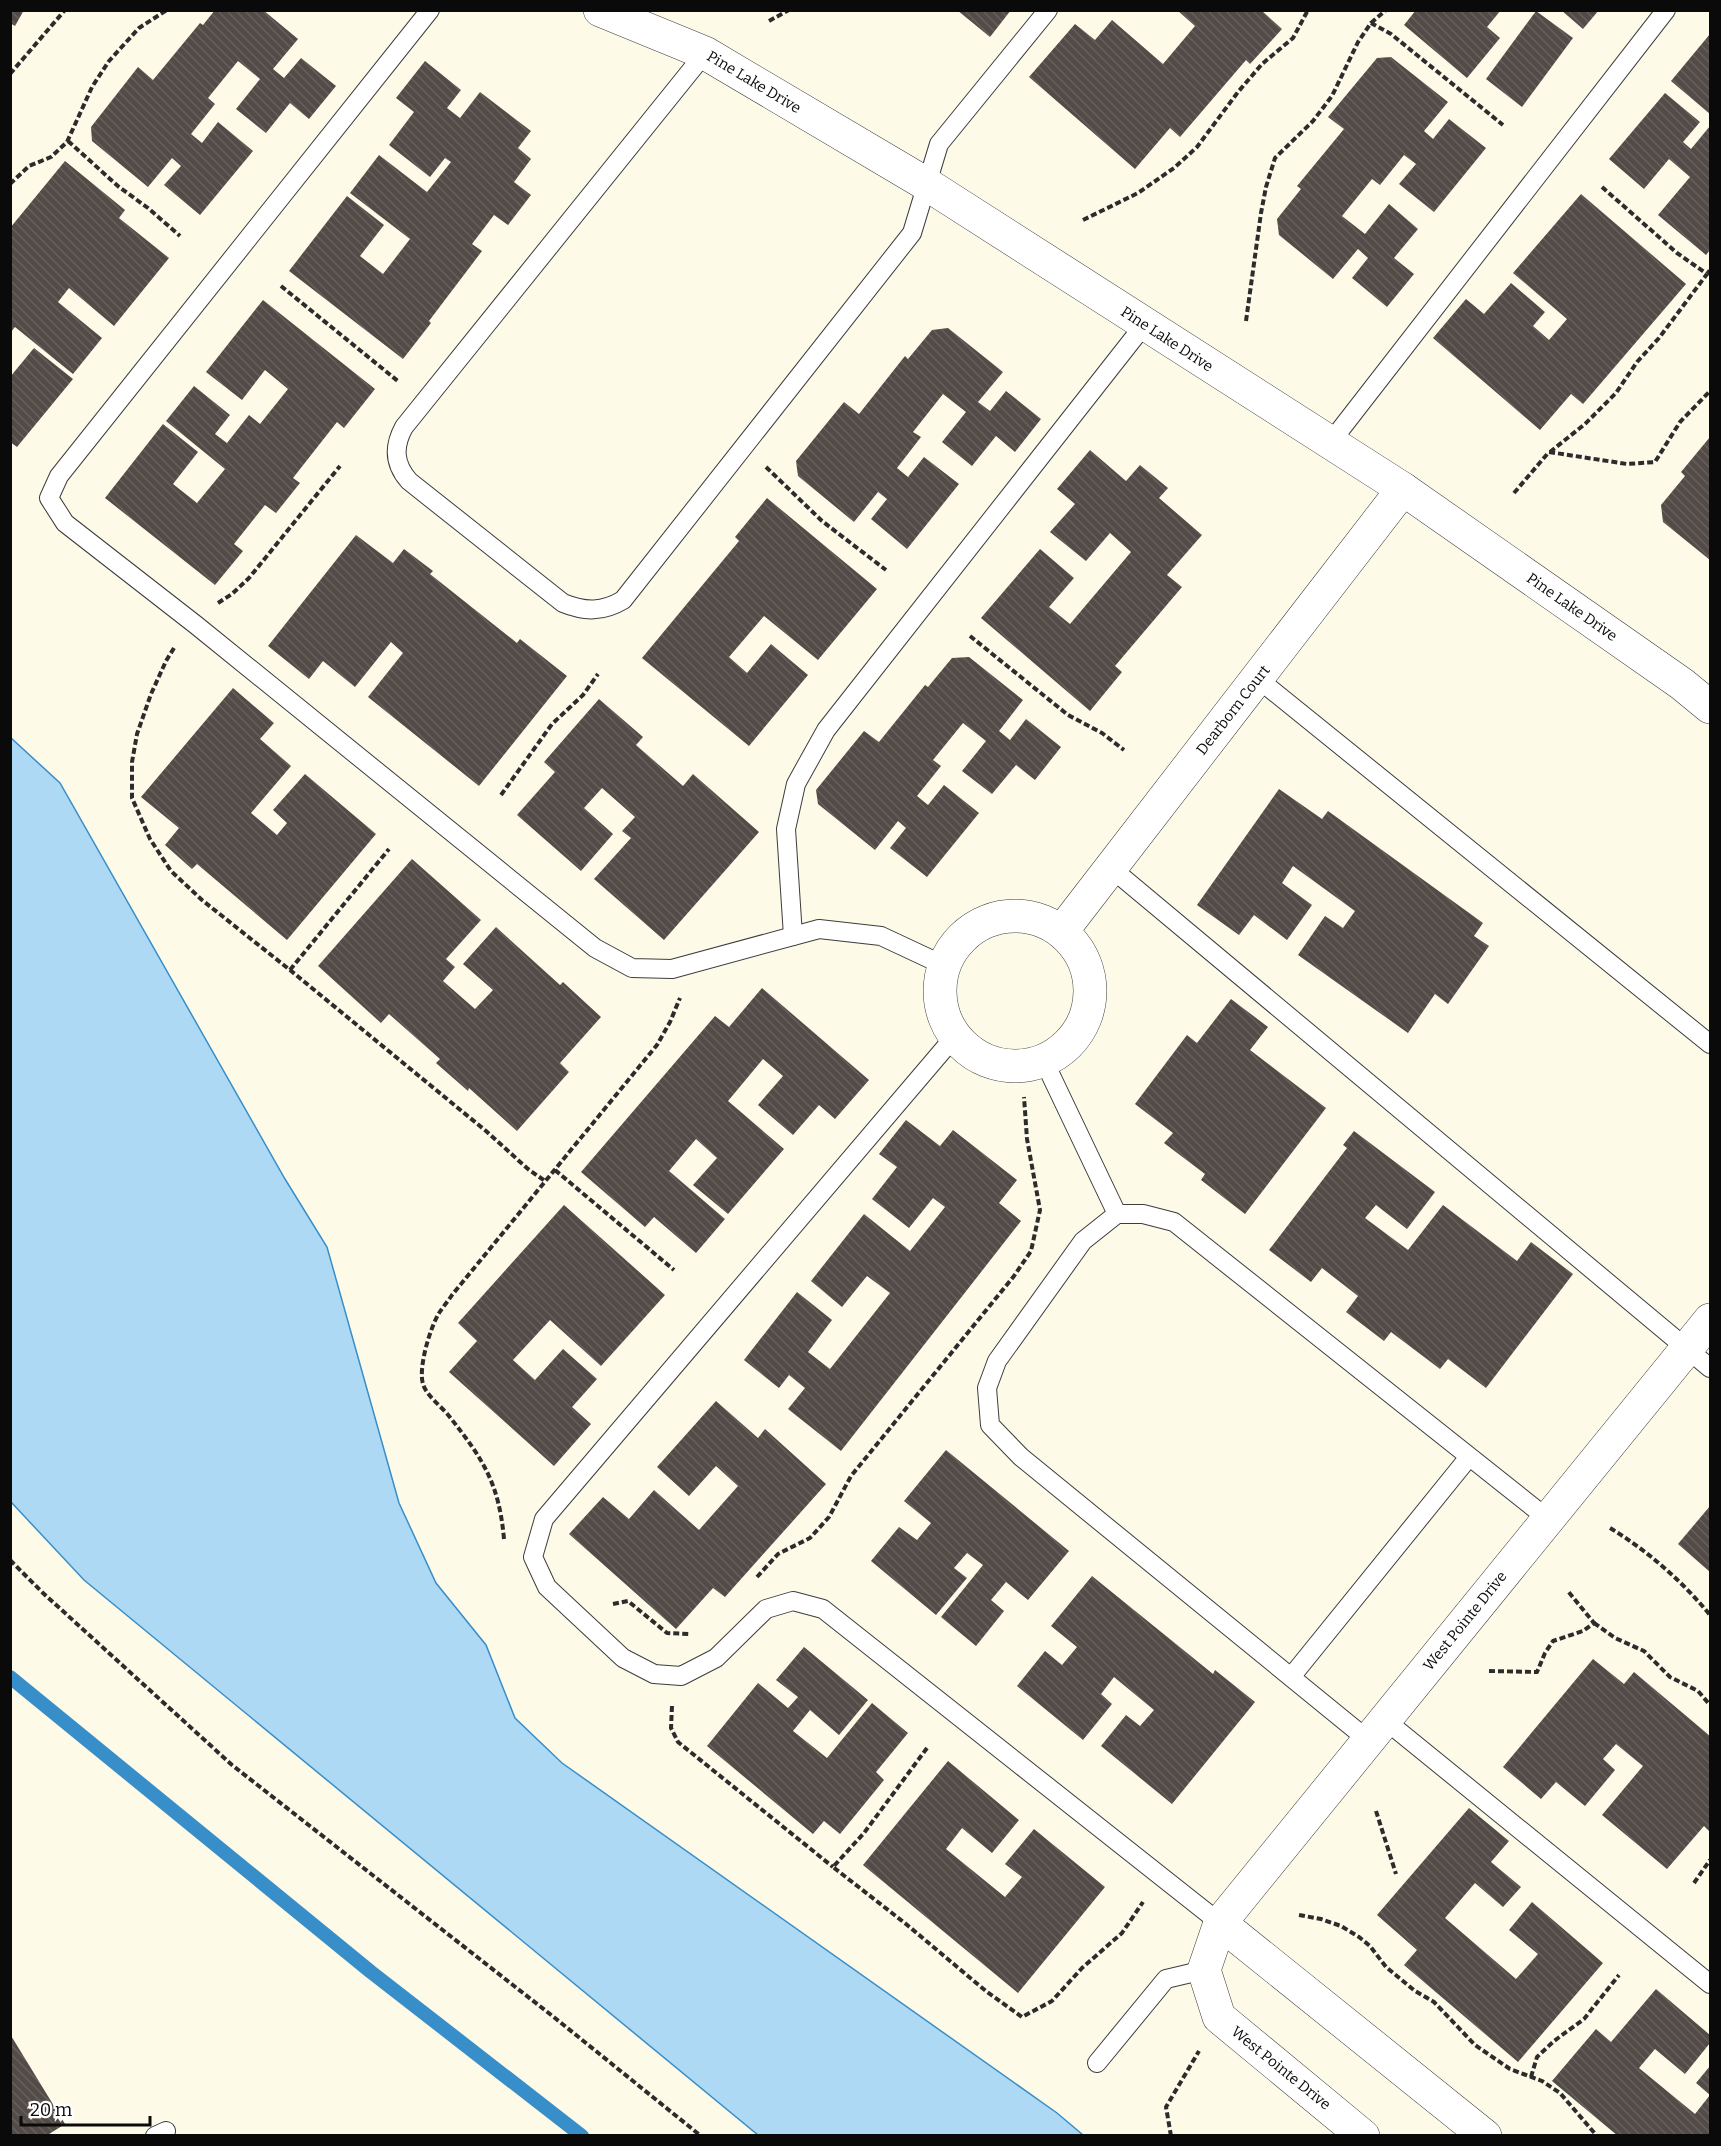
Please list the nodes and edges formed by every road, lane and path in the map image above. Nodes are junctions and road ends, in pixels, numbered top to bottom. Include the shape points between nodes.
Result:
1 (65, 10) edge
2 (167, 10) edge
3 (430, 10) edge
4 (600, 10) edge
5 (789, 10) edge
6 (1048, 10) edge
7 (1308, 10) edge
8 (1386, 10) edge
9 (1666, 10) edge
10 (769, 21) dead end
11 (1371, 23) junction
12 (705, 52) junction
13 (10, 74) edge
14 (1503, 125) dead end
15 (68, 141) junction
16 (10, 184) edge
17 (928, 185) junction
18 (1602, 187) dead end
19 (1083, 220) dead end
20 (180, 236) dead end
21 (1709, 272) edge
22 (281, 286) dead end
23 (1246, 321) dead end
24 (1144, 325) junction
25 (404, 387) dead end
26 (1710, 391) edge
27 (1330, 443) junction
28 (1549, 452) junction
29 (340, 466) dead end
30 (765, 466) dead end
31 (1403, 489) junction
32 (1514, 493) dead end
33 (886, 570) dead end
34 (215, 606) dead end
35 (970, 636) dead end
36 (177, 644) dead end
37 (598, 674) dead end
38 (1257, 678) junction
39 (1710, 707) edge
40 (1124, 750) dead end
41 (501, 795) dead end
42 (388, 849) dead end
43 (1111, 868) junction
44 (1062, 931) junction
45 (793, 936) junction
46 (943, 965) junction
47 (290, 969) junction
48 (681, 989) dead end
49 (955, 1036) junction
50 (1710, 1044) edge
51 (1044, 1061) junction
52 (1024, 1096) dead end
53 (555, 1170) junction
54 (545, 1181) junction
55 (1117, 1214) junction
56 (674, 1270) dead end
57 (1710, 1320) edge
58 (1699, 1359) edge
59 (1469, 1457) junction
60 (1548, 1520) junction
61 (1610, 1528) dead end
62 (504, 1548) dead end
63 (10, 1560) edge
64 (751, 1582) dead end
65 (1567, 1590) dead end
66 (604, 1605) dead end
67 (1710, 1615) edge
68 (1594, 1623) junction
69 (699, 1627) dead end
70 (1489, 1671) dead end
71 (666, 1675) junction
72 (1291, 1677) junction
73 (1710, 1705) edge
74 (1377, 1730) junction
75 (927, 1748) dead end
76 (1376, 1811) dead end
77 (1710, 1860) edge
78 (833, 1867) junction
79 (1396, 1874) dead end
80 (1694, 1883) dead end
81 (1148, 1895) dead end
82 (1299, 1915) dead end
83 (1220, 1923) junction
84 (1204, 1970) junction
85 (1619, 1975) dead end
86 (1710, 1984) edge
87 (1219, 2017) junction
88 (1097, 2063) dead end
89 (1531, 2077) junction
90 (701, 2136) edge
91 (1171, 2136) edge
92 (1364, 2136) edge
93 (1485, 2136) edge
94 (1597, 2136) edge

1 - 13 path
2 - 15 path via 140,28 109,61 92,87
3 - 45 lane via 59,476 49,498 64,523 596,948 632,968 672,969
4 - 12 street, Pine Lake Drive
5 - 10 path
6 - 17 lane via 939,144
7 - 19 path via 1293,38 1262,64 1197,147 1138,193
8 - 11 path
9 - 27 lane
11 - 14 path via 1391,34
11 - 23 path via 1332,96 1275,158 1261,213
12 - 17 street, Pine Lake Drive
12 - 17 lane via 398,437 396,460 409,481 563,603 594,610 623,600 912,233
15 - 16 path via 51,157 29,166
15 - 20 path
17 - 24 street, Pine Lake Drive
18 - 21 path via 1677,253
21 - 28 path via 1616,393
22 - 25 path
24 - 27 street, Pine Lake Drive
24 - 45 lane via 826,730 795,784 786,829
26 - 28 path via 1680,422 1655,462 1627,464
27 - 31 street, Pine Lake Drive
28 - 32 path
29 - 34 path via 249,578
30 - 33 path via 822,521
31 - 38 street, Dearborn Court
31 - 39 street, Pine Lake Drive
35 - 40 path via 1068,715
36 - 47 path via 137,734 132,798 150,839 171,871
37 - 41 path via 583,695 552,724
38 - 43 street, Dearborn Court
38 - 50 lane
42 - 47 path
43 - 44 street, Dearborn Court
43 - 58 lane
44 - 46 street via 1041,920 1017,915 994,918 972,928 955,944
44 - 51 street via 1087,968 1091,990 1088,1013 1063,1050
45 - 46 lane via 819,929 881,936
46 - 49 street via 939,986 941,1008
47 - 54 path
48 - 53 path via 679,1004 657,1045
49 - 51 street via 962,1046 1000,1066
49 - 71 lane via 544,1519 533,1557 547,1587 623,1658 654,1674
51 - 55 lane
52 - 64 path via 1027,1139 1040,1210 1031,1251 851,1476 829,1516 810,1538 778,1554
53 - 54 path
53 - 56 path
54 - 62 path via 439,1313 420,1374 424,1388 471,1443 493,1481
55 - 59 lane via 1143,1214 1174,1222
55 - 72 lane via 1083,1241 997,1361 987,1388 990,1425 1021,1457
57 - 58 street, West Pointe Drive
58 - 60 street, West Pointe Drive
59 - 60 lane
59 - 72 lane
60 - 74 street, West Pointe Drive
61 - 67 path via 1640,1546
63 - 90 path via 232,1765
65 - 68 path
66 - 69 path via 628,1601 667,1633 689,1634
68 - 70 path via 1553,1641 1538,1672
68 - 73 path via 1644,1651 1670,1677 1698,1691
71 - 78 path via 672,1706 671,1728 678,1742
71 - 83 lane via 681,1676 717,1658 766,1609 793,1601 823,1609
72 - 74 lane
74 - 83 street, West Pointe Drive
74 - 86 lane
75 - 78 path via 864,1833
76 - 79 path
77 - 80 path
78 - 81 path via 1022,2017 1052,2001 1122,1933
82 - 89 path via 1321,1919 1359,1936 1386,1967 1434,2002 1475,2044 1510,2069
83 - 84 street, West Pointe Drive
83 - 93 street
84 - 87 street, West Pointe Drive
84 - 88 lane via 1166,1979
85 - 89 path via 1584,2019 1538,2056
87 - 91 path via 1166,2107
87 - 92 street, West Pointe Drive
89 - 94 path via 1560,2093

